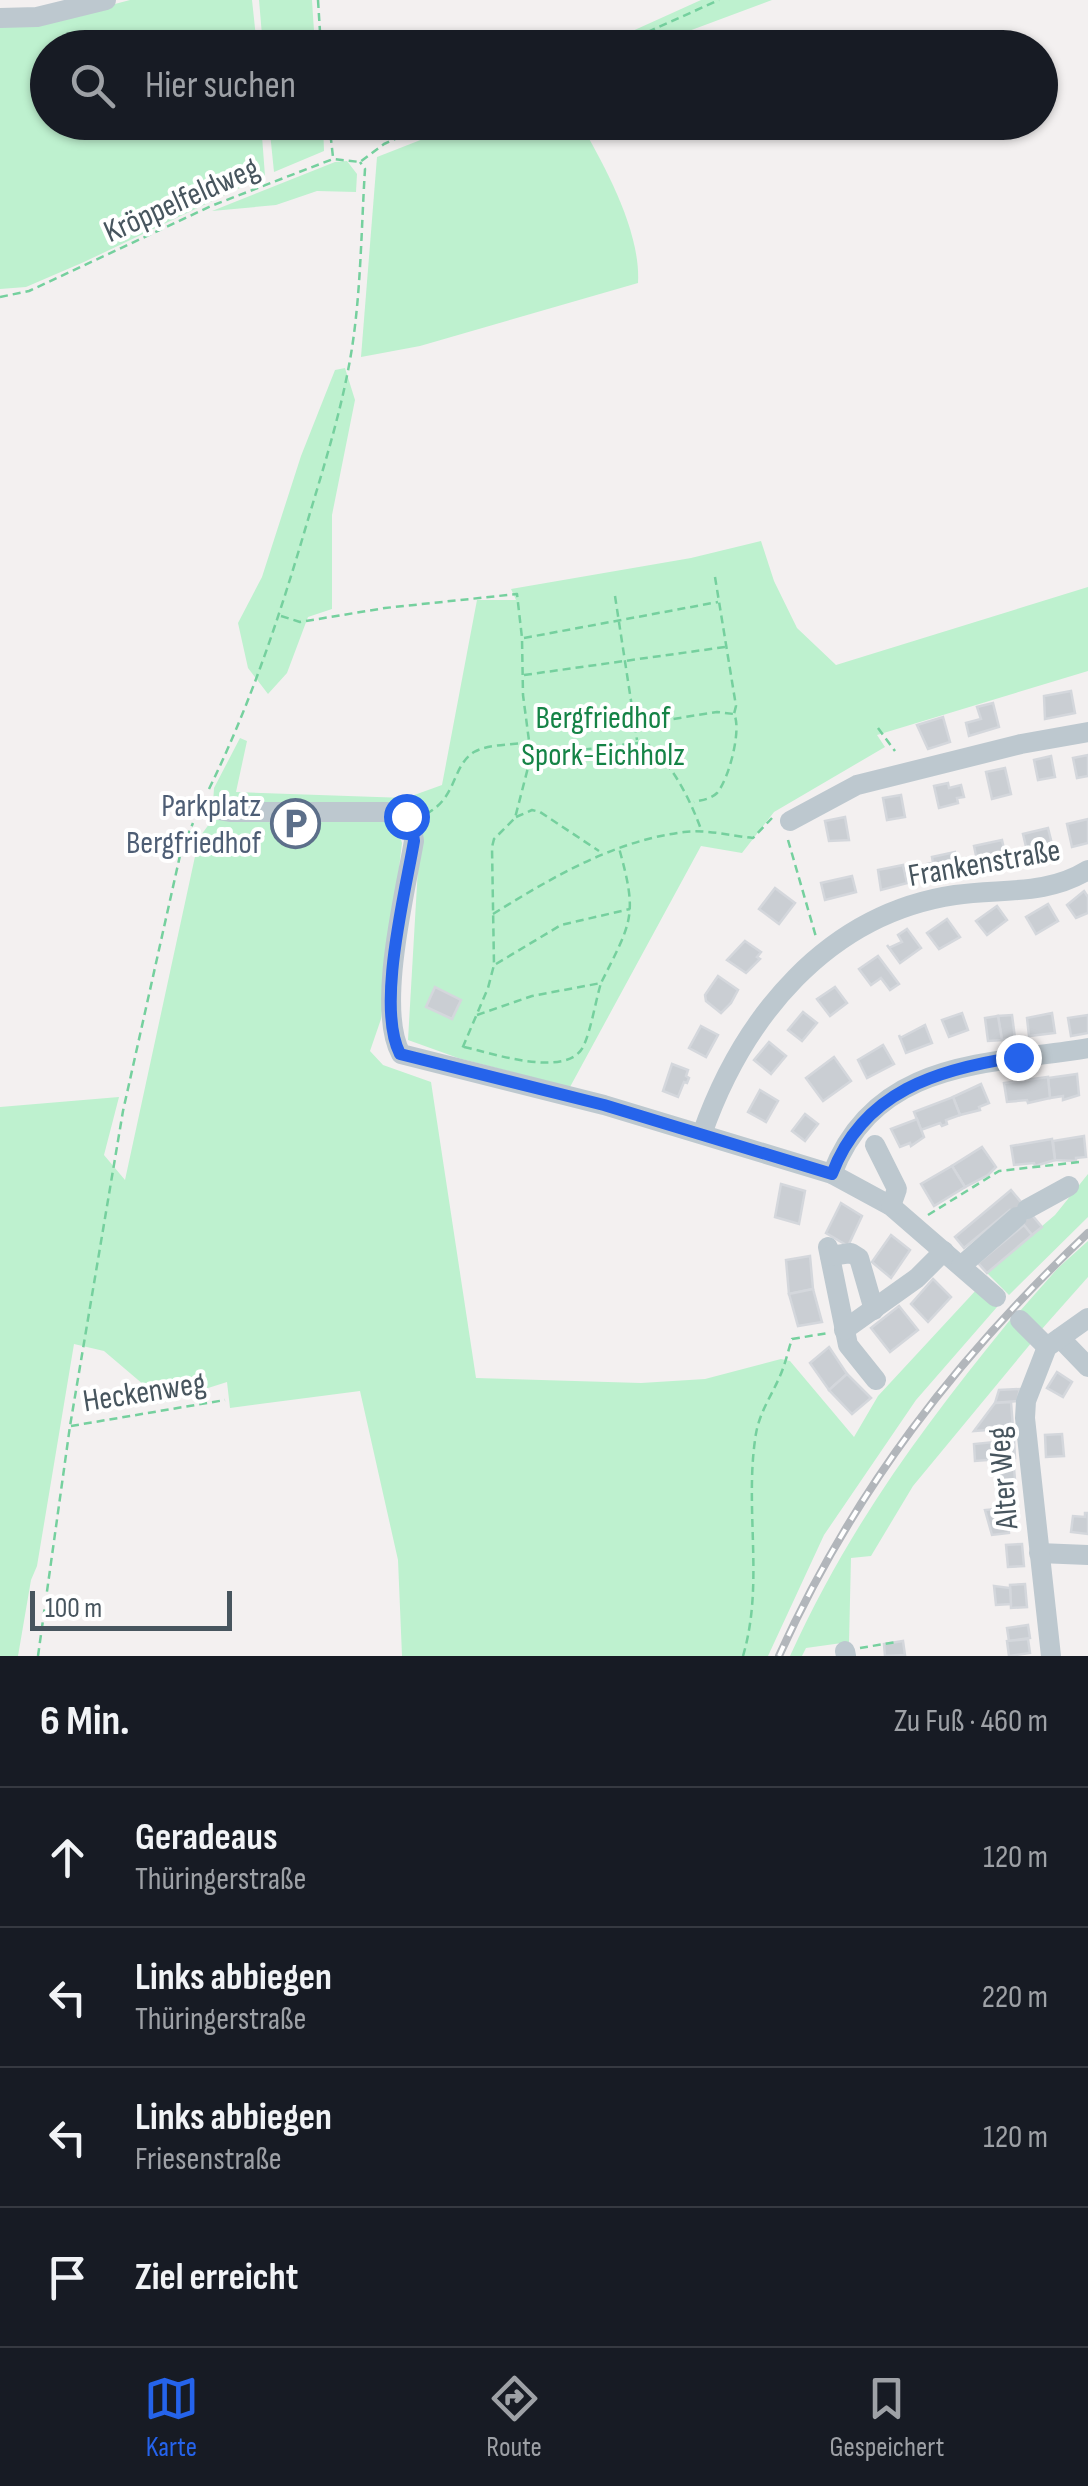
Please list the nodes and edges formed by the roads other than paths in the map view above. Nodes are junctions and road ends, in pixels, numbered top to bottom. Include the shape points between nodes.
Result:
1 (106, 0) edge
2 (0, 18) edge
3 (1088, 732) edge
4 (895, 750) road end
5 (903, 773) junction
6 (200, 808) road end
7 (791, 820) road end
8 (1088, 870) edge
9 (1088, 1048) edge
10 (702, 1134) junction
11 (875, 1146) dead end
12 (832, 1174) junction
13 (1069, 1186) dead end
14 (891, 1206) junction
15 (944, 1252) junction
16 (961, 1266) junction
17 (996, 1297) dead end
18 (874, 1310) junction
19 (1088, 1318) edge
20 (1020, 1320) dead end
21 (844, 1330) junction
22 (1054, 1342) junction
23 (1088, 1367) edge
24 (876, 1380) dead end
25 (1039, 1553) junction
26 (1088, 1556) edge
27 (1051, 1656) edge

1 - 2 street via 37,17
3 - 5 street
4 - 5 street
5 - 7 street via 857,785
6 - 10 street via 395,812 411,821 414,841 392,986 392,1038 400,1054
8 - 10 street, Frankenstraße via 1046,888 906,904 851,930 746,1037
9 - 12 street via 938,1073 862,1121
10 - 12 street
11 - 14 street via 897,1189
12 - 14 street
13 - 16 street via 1022,1213
14 - 15 street
15 - 16 street
15 - 18 street
16 - 17 street
18 - 21 street
18 - 21 street via 858,1258 829,1251
19 - 22 street
20 - 22 street
21 - 24 street
22 - 23 street
22 - 25 street, Alter Weg via 1025,1418
25 - 26 street
25 - 27 street, Alter Weg

